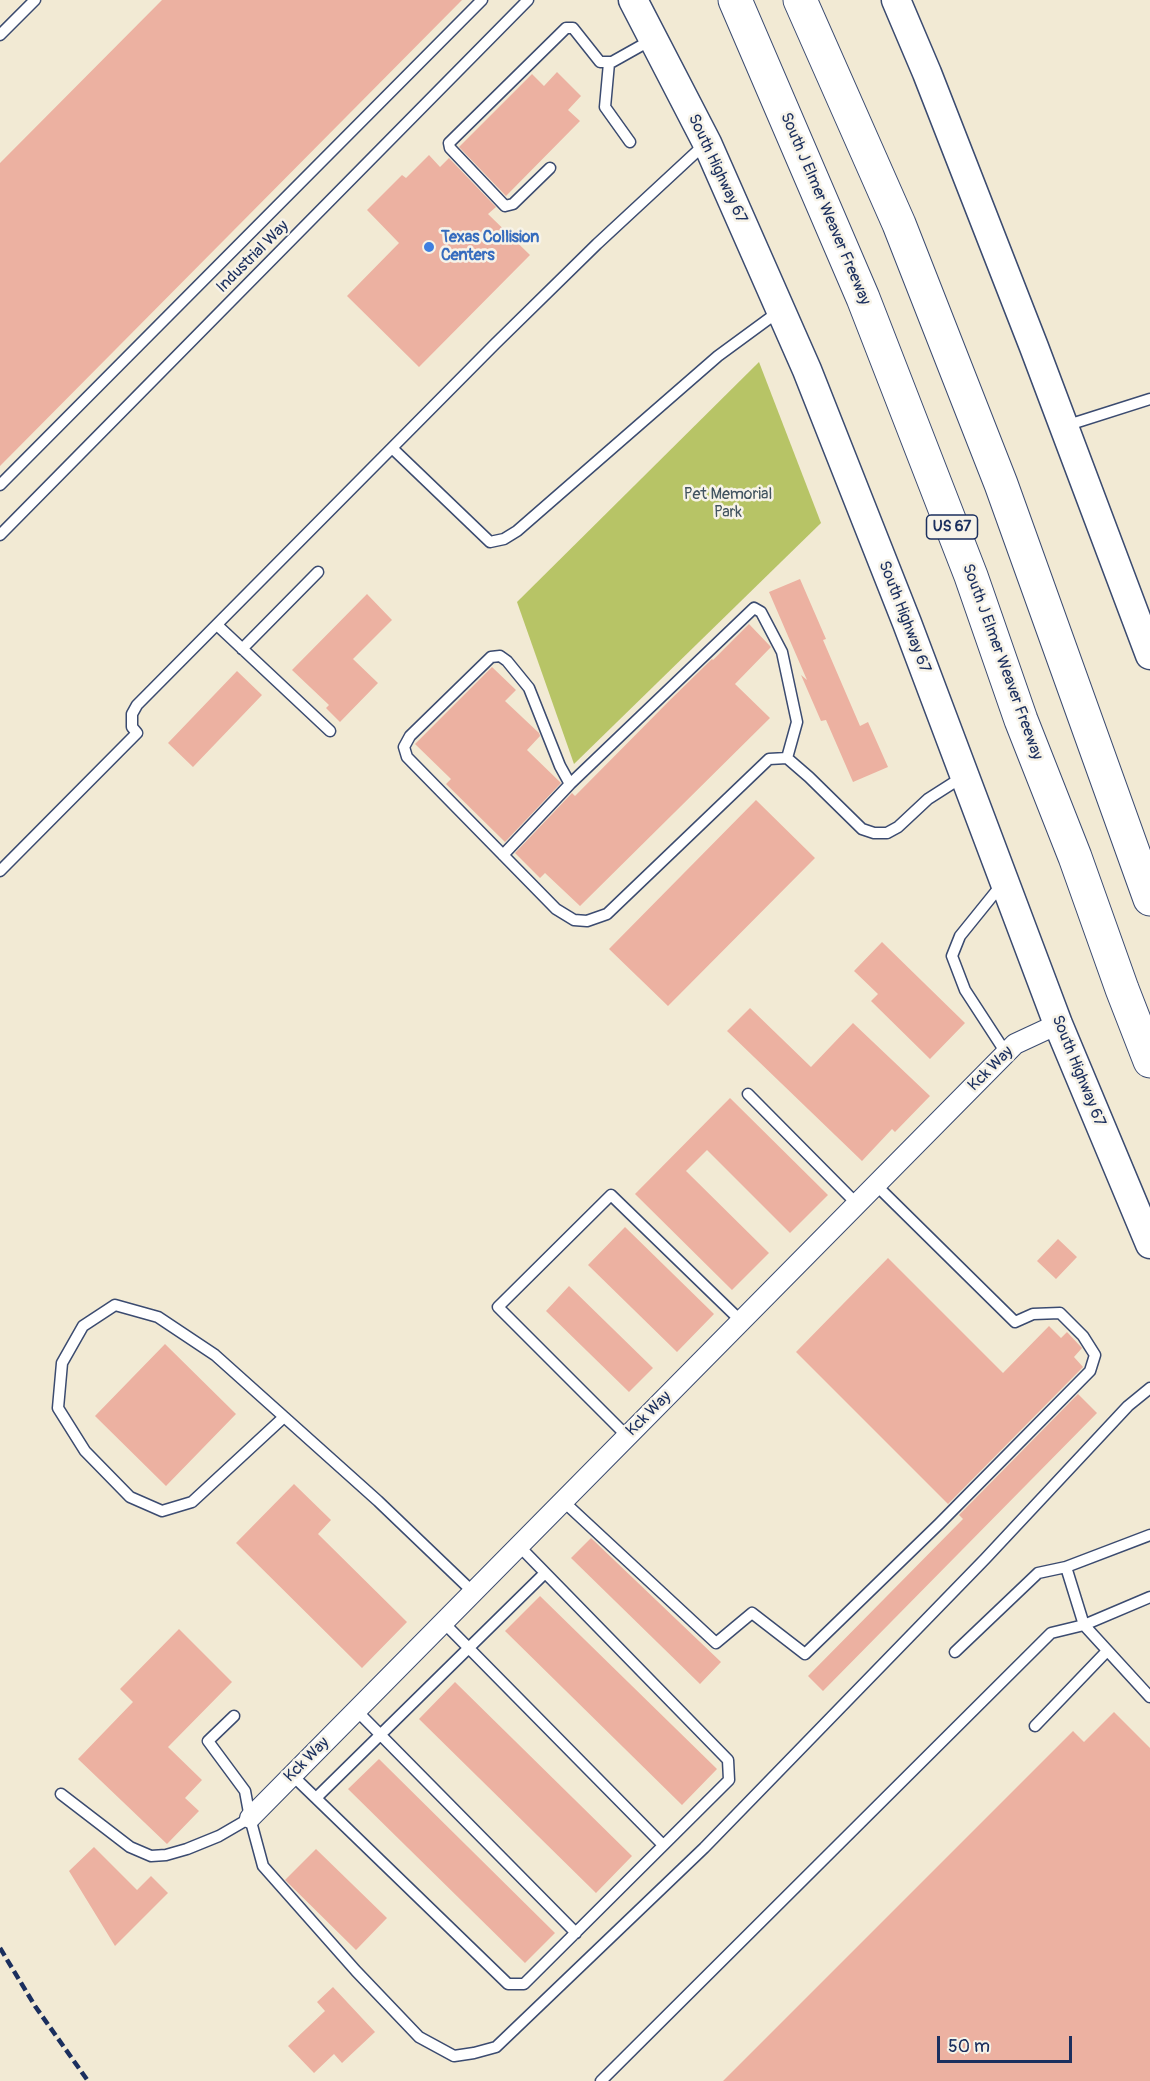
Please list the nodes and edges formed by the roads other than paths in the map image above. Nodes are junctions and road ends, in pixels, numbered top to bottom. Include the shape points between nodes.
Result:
1 (35, 0) edge
2 (482, 0) edge
3 (528, 0) edge
4 (633, 0) edge
5 (735, 0) edge
6 (800, 0) edge
7 (896, 0) edge
8 (0, 35) edge
9 (653, 39) junction
10 (609, 63) junction
11 (630, 142) dead end
12 (706, 143) junction
13 (550, 168) dead end
14 (781, 310) junction
15 (1150, 399) edge
16 (1064, 427) junction
17 (392, 448) junction
18 (0, 485) edge
19 (0, 535) edge
20 (318, 572) dead end
21 (217, 625) junction
22 (242, 649) junction
23 (1150, 655) edge
24 (330, 731) dead end
25 (787, 758) junction
26 (964, 776) junction
27 (570, 784) junction
28 (503, 855) junction
29 (0, 871) edge
30 (1004, 882) junction
31 (1150, 899) edge
32 (1058, 1024) junction
33 (1006, 1053) junction
34 (1150, 1061) edge
35 (747, 1094) dead end
36 (876, 1185) junction
37 (857, 1204) junction
38 (1150, 1244) edge
39 (741, 1321) junction
40 (1150, 1388) edge
41 (284, 1417) junction
42 (627, 1436) junction
43 (563, 1501) junction
44 (1150, 1535) edge
45 (519, 1546) junction
46 (1065, 1567) junction
47 (545, 1573) junction
48 (473, 1592) junction
49 (1150, 1597) edge
50 (443, 1622) junction
51 (1084, 1625) junction
52 (467, 1647) junction
53 (1107, 1651) junction
54 (955, 1652) dead end
55 (1150, 1697) edge
56 (356, 1710) junction
57 (234, 1716) dead end
58 (1035, 1726) dead end
59 (380, 1734) junction
60 (292, 1775) junction
61 (61, 1794) dead end
62 (316, 1798) junction
63 (250, 1818) junction
64 (663, 1845) junction
65 (576, 1933) junction
66 (601, 2081) edge

1 - 8 lane
2 - 18 lane
3 - 19 lane, Industrial Way
4 - 9 main road, South Highway 67
5 - 34 highway, South J Elmer Weaver Freeway / US 67 via 867,309 971,576
6 - 31 highway via 899,224 1001,484
7 - 16 main road
9 - 10 lane
9 - 12 main road, South Highway 67
10 - 11 lane via 605,107
10 - 13 lane via 600,62 573,28 566,28 449,143 505,206 513,204
12 - 14 main road, South Highway 67
12 - 17 lane via 597,244
14 - 17 lane via 718,356 504,539 490,542
14 - 26 main road, South Highway 67
15 - 16 lane
16 - 23 main road
17 - 21 lane
20 - 22 lane
21 - 22 lane
21 - 29 lane via 137,705 132,714 132,727 137,733
22 - 24 lane
25 - 26 lane via 862,829 874,833 888,833 898,827 928,799
25 - 27 lane via 797,722 782,652 754,608
25 - 28 lane via 769,759 607,914 587,921 574,920 556,909
26 - 30 main road, South Highway 67
27 - 28 lane
27 - 28 lane via 529,688 507,661 500,656 491,657 410,736 404,747 407,757
30 - 32 main road, South Highway 67
30 - 33 lane via 960,936 952,956 965,990
32 - 33 street, Kck Way via 1015,1044
32 - 38 main road, South Highway 67
33 - 36 street, Kck Way
35 - 37 lane
36 - 37 street, Kck Way
36 - 43 lane via 1015,1322 1033,1314 1060,1313 1095,1355 1090,1371 805,1654 752,1613 716,1643
37 - 39 street, Kck Way
39 - 42 street, Kck Way
39 - 42 lane via 611,1195 498,1307
40 - 63 lane via 1128,1406 704,1848 496,2047 454,2056 419,2037 263,1866
41 - 41 lane via 215,1354 158,1317 115,1305 82,1326 62,1363 58,1408 85,1451 130,1497 162,1511 192,1502
41 - 48 lane
42 - 43 street, Kck Way
43 - 45 street, Kck Way
44 - 46 lane
45 - 47 lane
45 - 48 street, Kck Way
46 - 51 lane
46 - 54 lane via 1038,1573
47 - 52 lane
47 - 64 lane via 728,1760 729,1780
48 - 50 street, Kck Way
49 - 51 lane
50 - 52 lane
50 - 56 street, Kck Way
51 - 53 lane
51 - 66 lane via 1051,1633
52 - 59 lane
52 - 64 lane
53 - 55 lane
53 - 58 lane
56 - 59 lane
56 - 60 street, Kck Way
57 - 63 lane via 208,1741 245,1791
59 - 62 lane
59 - 65 lane
60 - 62 lane
60 - 63 street, Kck Way
61 - 63 lane via 130,1847 151,1856 187,1849
62 - 65 lane via 508,1984 524,1984
64 - 65 lane

